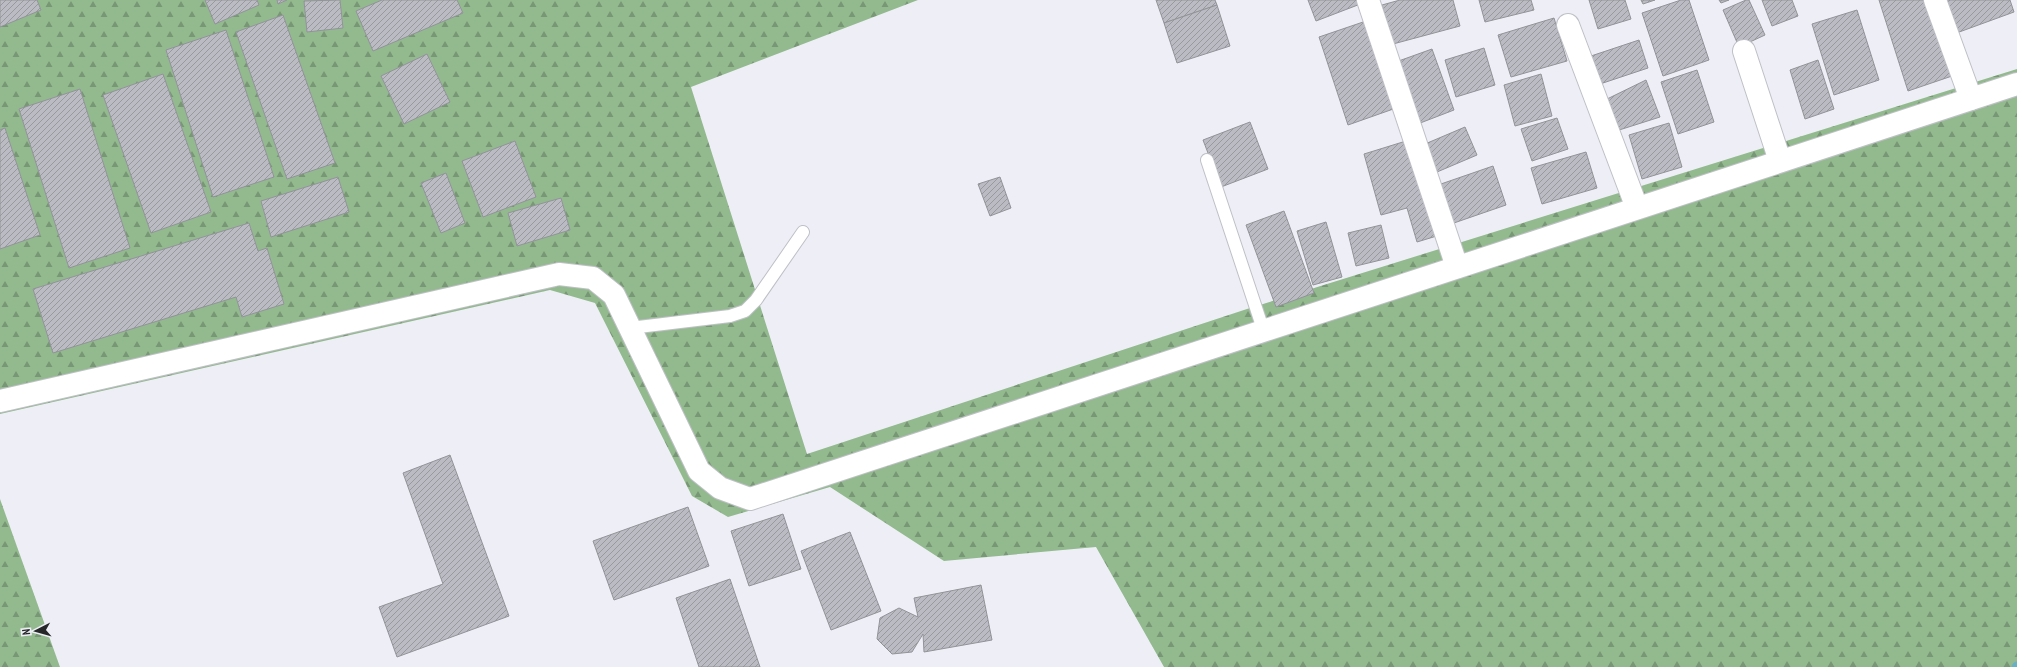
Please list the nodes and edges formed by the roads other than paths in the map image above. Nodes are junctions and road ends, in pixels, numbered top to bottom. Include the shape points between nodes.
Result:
1 (1368, 0) edge
2 (1935, 0) edge
3 (1568, 25) dead end
4 (1744, 51) dead end
5 (2017, 84) edge
6 (1971, 99) junction
7 (1207, 160) dead end
8 (1780, 161) junction
9 (1637, 208) junction
10 (804, 232) dead end
11 (1457, 267) junction
12 (630, 328) junction
13 (1264, 332) junction
14 (0, 401) edge

1 - 11 street
2 - 6 street
3 - 9 street
4 - 8 street
5 - 6 street
6 - 8 street
7 - 13 lane
8 - 9 street
9 - 11 street
10 - 12 lane via 745,312
11 - 13 street
12 - 13 street via 699,471 720,488 750,499
12 - 14 street via 614,295 593,278 559,274

